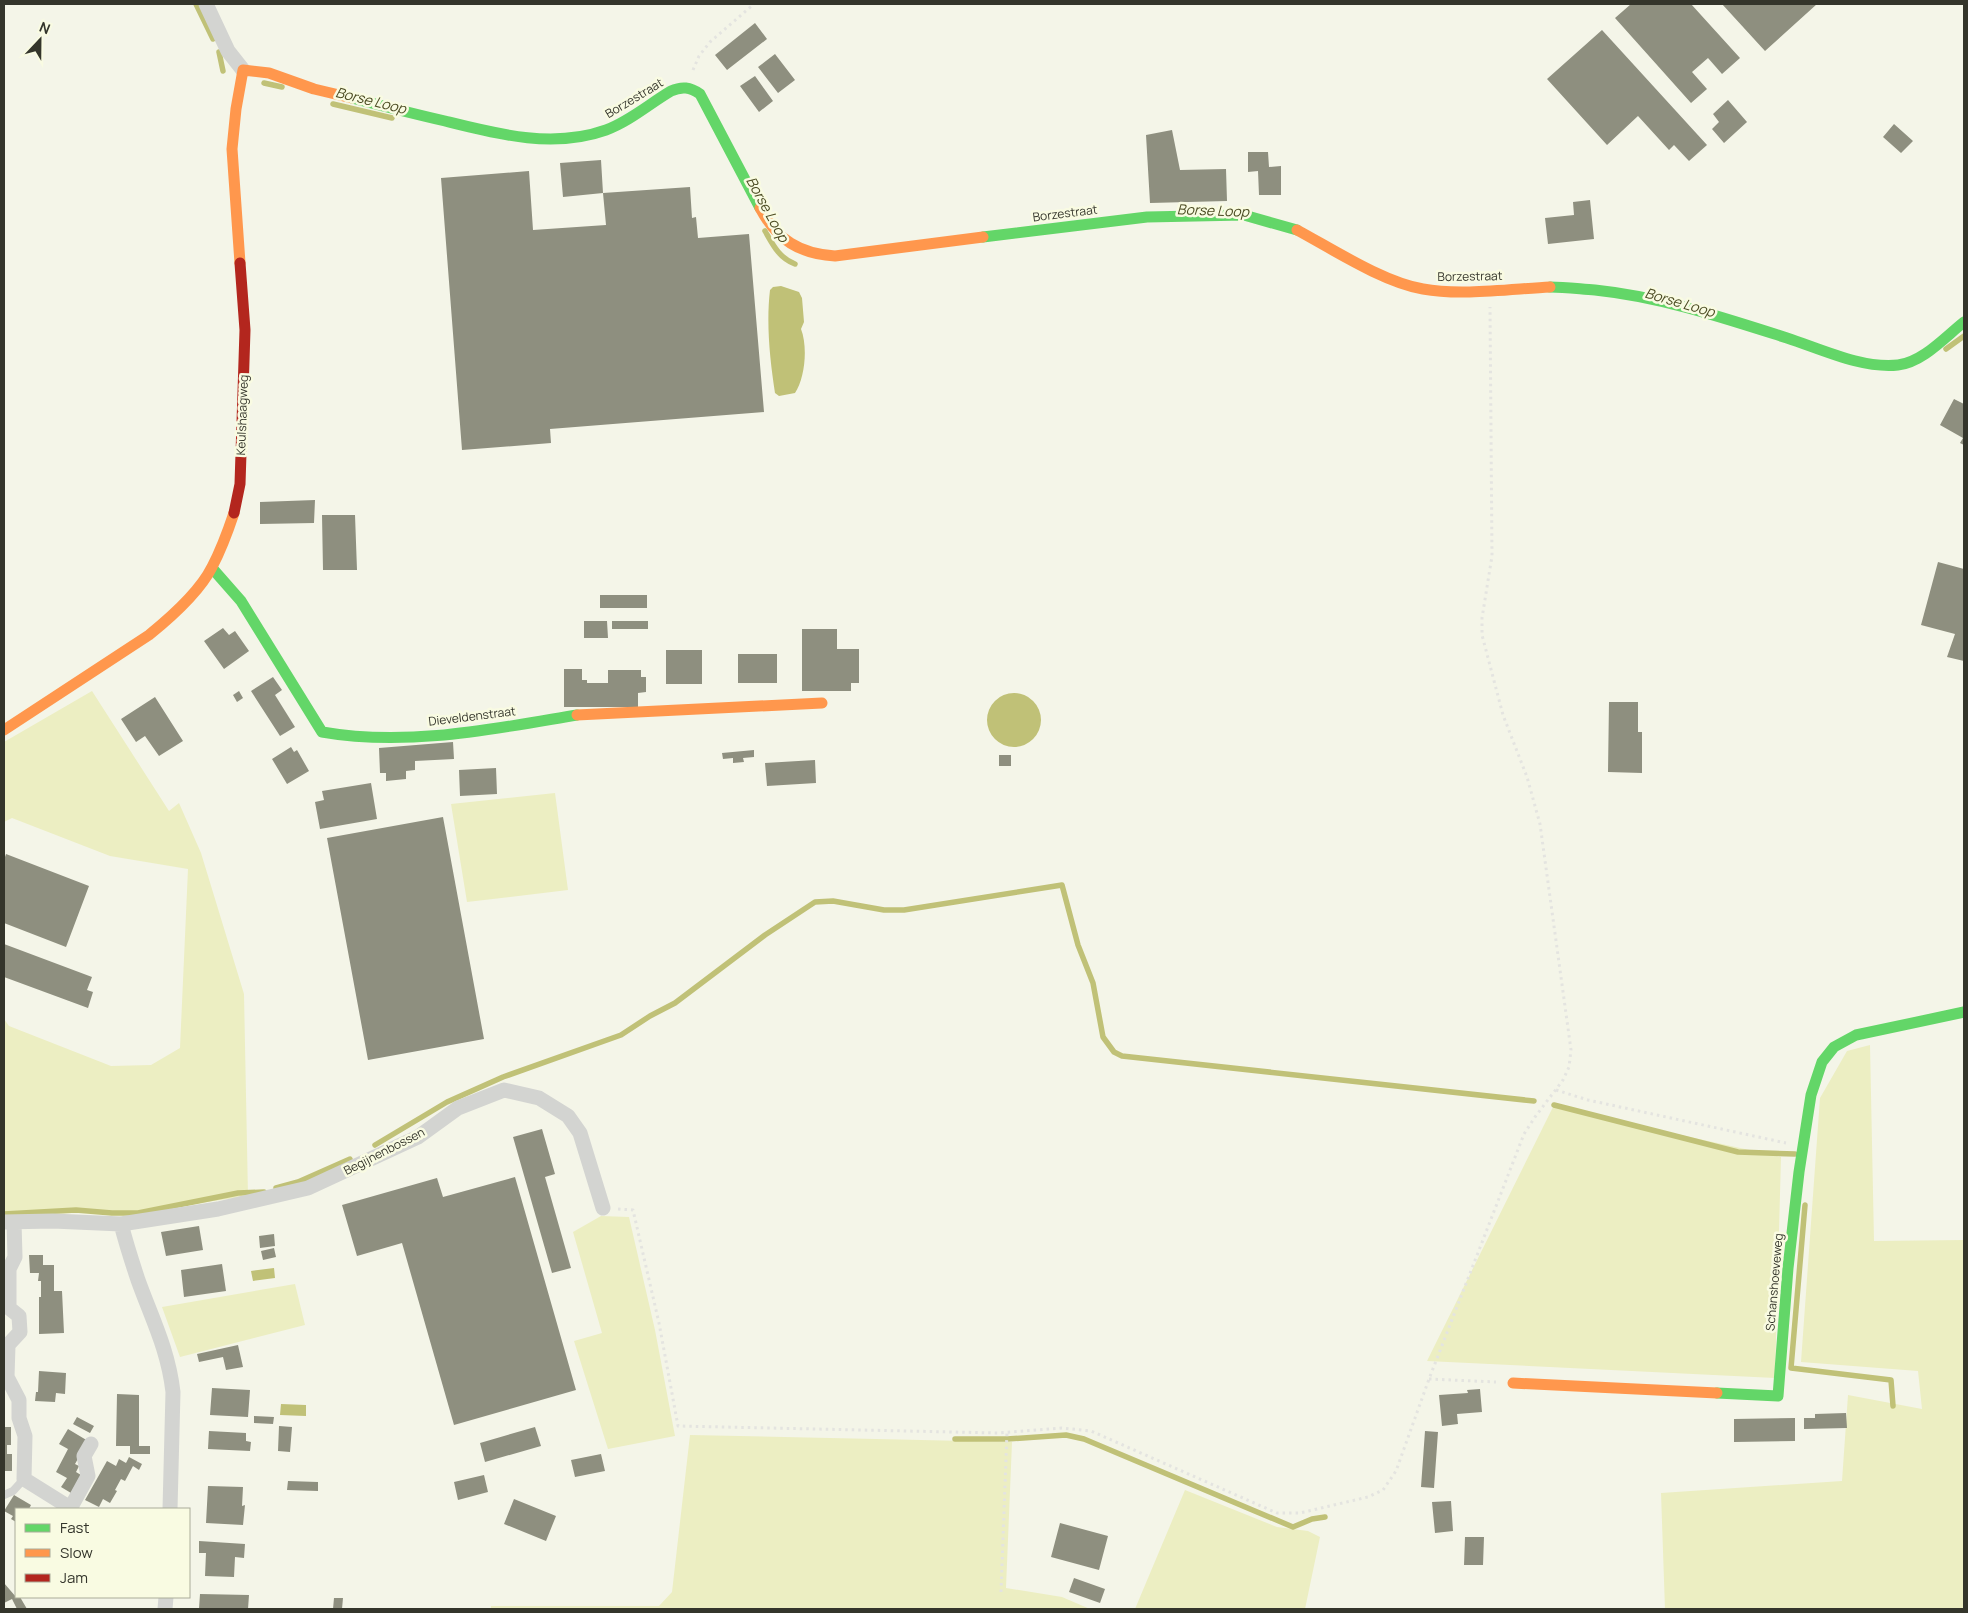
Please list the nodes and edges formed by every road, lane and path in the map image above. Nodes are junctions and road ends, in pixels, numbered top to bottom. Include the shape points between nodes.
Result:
1 (206, 4) edge
2 (754, 4) edge
3 (243, 70) junction
4 (687, 88) junction
5 (1490, 290) junction
6 (1964, 322) edge
7 (212, 568) junction
8 (822, 703) dead end
9 (4, 730) edge
10 (1964, 1012) edge
11 (1556, 1090) junction
12 (1802, 1152) junction
13 (603, 1208) joint
14 (9, 1222) edge
15 (121, 1224) junction
16 (6, 1378) edge
17 (1429, 1379) junction
18 (1513, 1383) joint
19 (1007, 1432) junction
20 (91, 1444) dead end
21 (24, 1479) junction
22 (4, 1495) edge
23 (71, 1508) edge
24 (170, 1508) edge
25 (1001, 1592) dead end

1 - 3 street via 228,51
2 - 4 path via 710,42 699,56
3 - 4 street, Borzestraat via 269,73 314,89 526,139 573,137 604,131 632,118 672,90 682,86
3 - 7 street, Keulshaagweg via 234,111 232,149 245,330 240,484 234,514
4 - 5 street, Borzestraat via 700,94 764,216 788,244 803,252 835,256 1147,217 1244,215 1295,229 1376,272 1421,290
5 - 6 street, Borzestraat via 1577,288 1650,298 1718,316 1869,365 1910,362
5 - 11 path via 1492,556 1482,635 1509,734 1527,777 1540,824 1572,1050 1569,1067
7 - 8 street, Dieveldenstraat via 241,600 322,732 351,737 411,737 466,733 577,715
7 - 9 street, Keulshaagweg via 187,600 155,630
10 - 12 street, Schanshoeveweg via 1856,1035 1834,1047 1821,1066 1813,1089
11 - 12 path via 1588,1100 1786,1143
11 - 17 path via 1524,1134
12 - 18 street, Schanshoeveweg via 1795,1194 1778,1396
13 - 15 street, Begijnenbossen via 580,1133 568,1116 539,1098 504,1090 458,1108 418,1137 308,1188 218,1209
13 - 19 path via 633,1210 678,1426
14 - 15 street, Begijnenbossen
14 - 16 street via 15,1257 9,1269 9,1308 19,1316 20,1332 8,1345
15 - 24 street via 171,1374
16 - 21 street via 19,1400 19,1418 25,1436
17 - 18 path
17 - 19 path via 1396,1470 1383,1490 1368,1497 1300,1513 1278,1513 1091,1431 1062,1428
19 - 25 path
20 - 23 street via 84,1456 88,1476
21 - 22 lane
21 - 23 street

